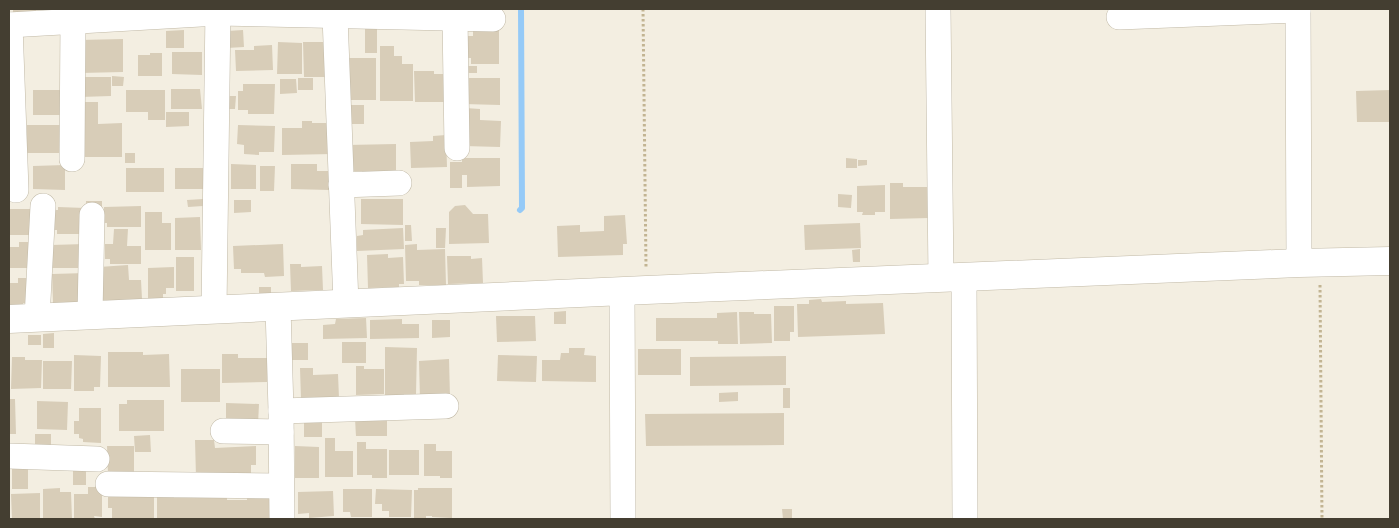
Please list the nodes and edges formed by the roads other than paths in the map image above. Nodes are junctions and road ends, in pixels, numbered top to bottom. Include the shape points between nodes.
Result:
1 (938, 9) edge
2 (1298, 9) edge
3 (218, 11) edge
4 (310, 12) edge
5 (448, 15) edge
6 (335, 16) junction
7 (62, 17) edge
8 (1119, 17) dead end
9 (493, 19) dead end
10 (9, 25) edge
11 (456, 148) dead end
12 (72, 159) dead end
13 (400, 183) dead end
14 (341, 185) junction
15 (16, 190) dead end
16 (43, 206) dead end
17 (92, 215) dead end
18 (1390, 261) edge
19 (1310, 262) junction
20 (952, 278) junction
21 (634, 290) junction
22 (346, 304) junction
23 (278, 307) junction
24 (214, 310) junction
25 (90, 316) junction
26 (37, 318) junction
27 (9, 319) edge
28 (446, 406) dead end
29 (281, 422) junction
30 (223, 431) dead end
31 (9, 456) edge
32 (97, 459) dead end
33 (108, 484) dead end
34 (281, 486) junction
35 (282, 519) edge
36 (623, 519) edge
37 (965, 519) edge

1 - 20 street
2 - 8 street
2 - 19 street
3 - 4 street
3 - 7 street
3 - 24 street
4 - 6 street
5 - 6 street
5 - 9 street
5 - 11 street
6 - 14 street
7 - 10 street
7 - 12 street
10 - 15 street
13 - 14 street
14 - 22 street
16 - 26 street
17 - 25 street
18 - 19 street
19 - 20 street
20 - 21 street
20 - 37 street
21 - 22 street
21 - 36 street
22 - 23 street
23 - 24 street
23 - 29 street
24 - 25 street
25 - 26 street
26 - 27 street
28 - 29 street
29 - 30 street
29 - 34 street
31 - 32 street
33 - 34 street
34 - 35 street

